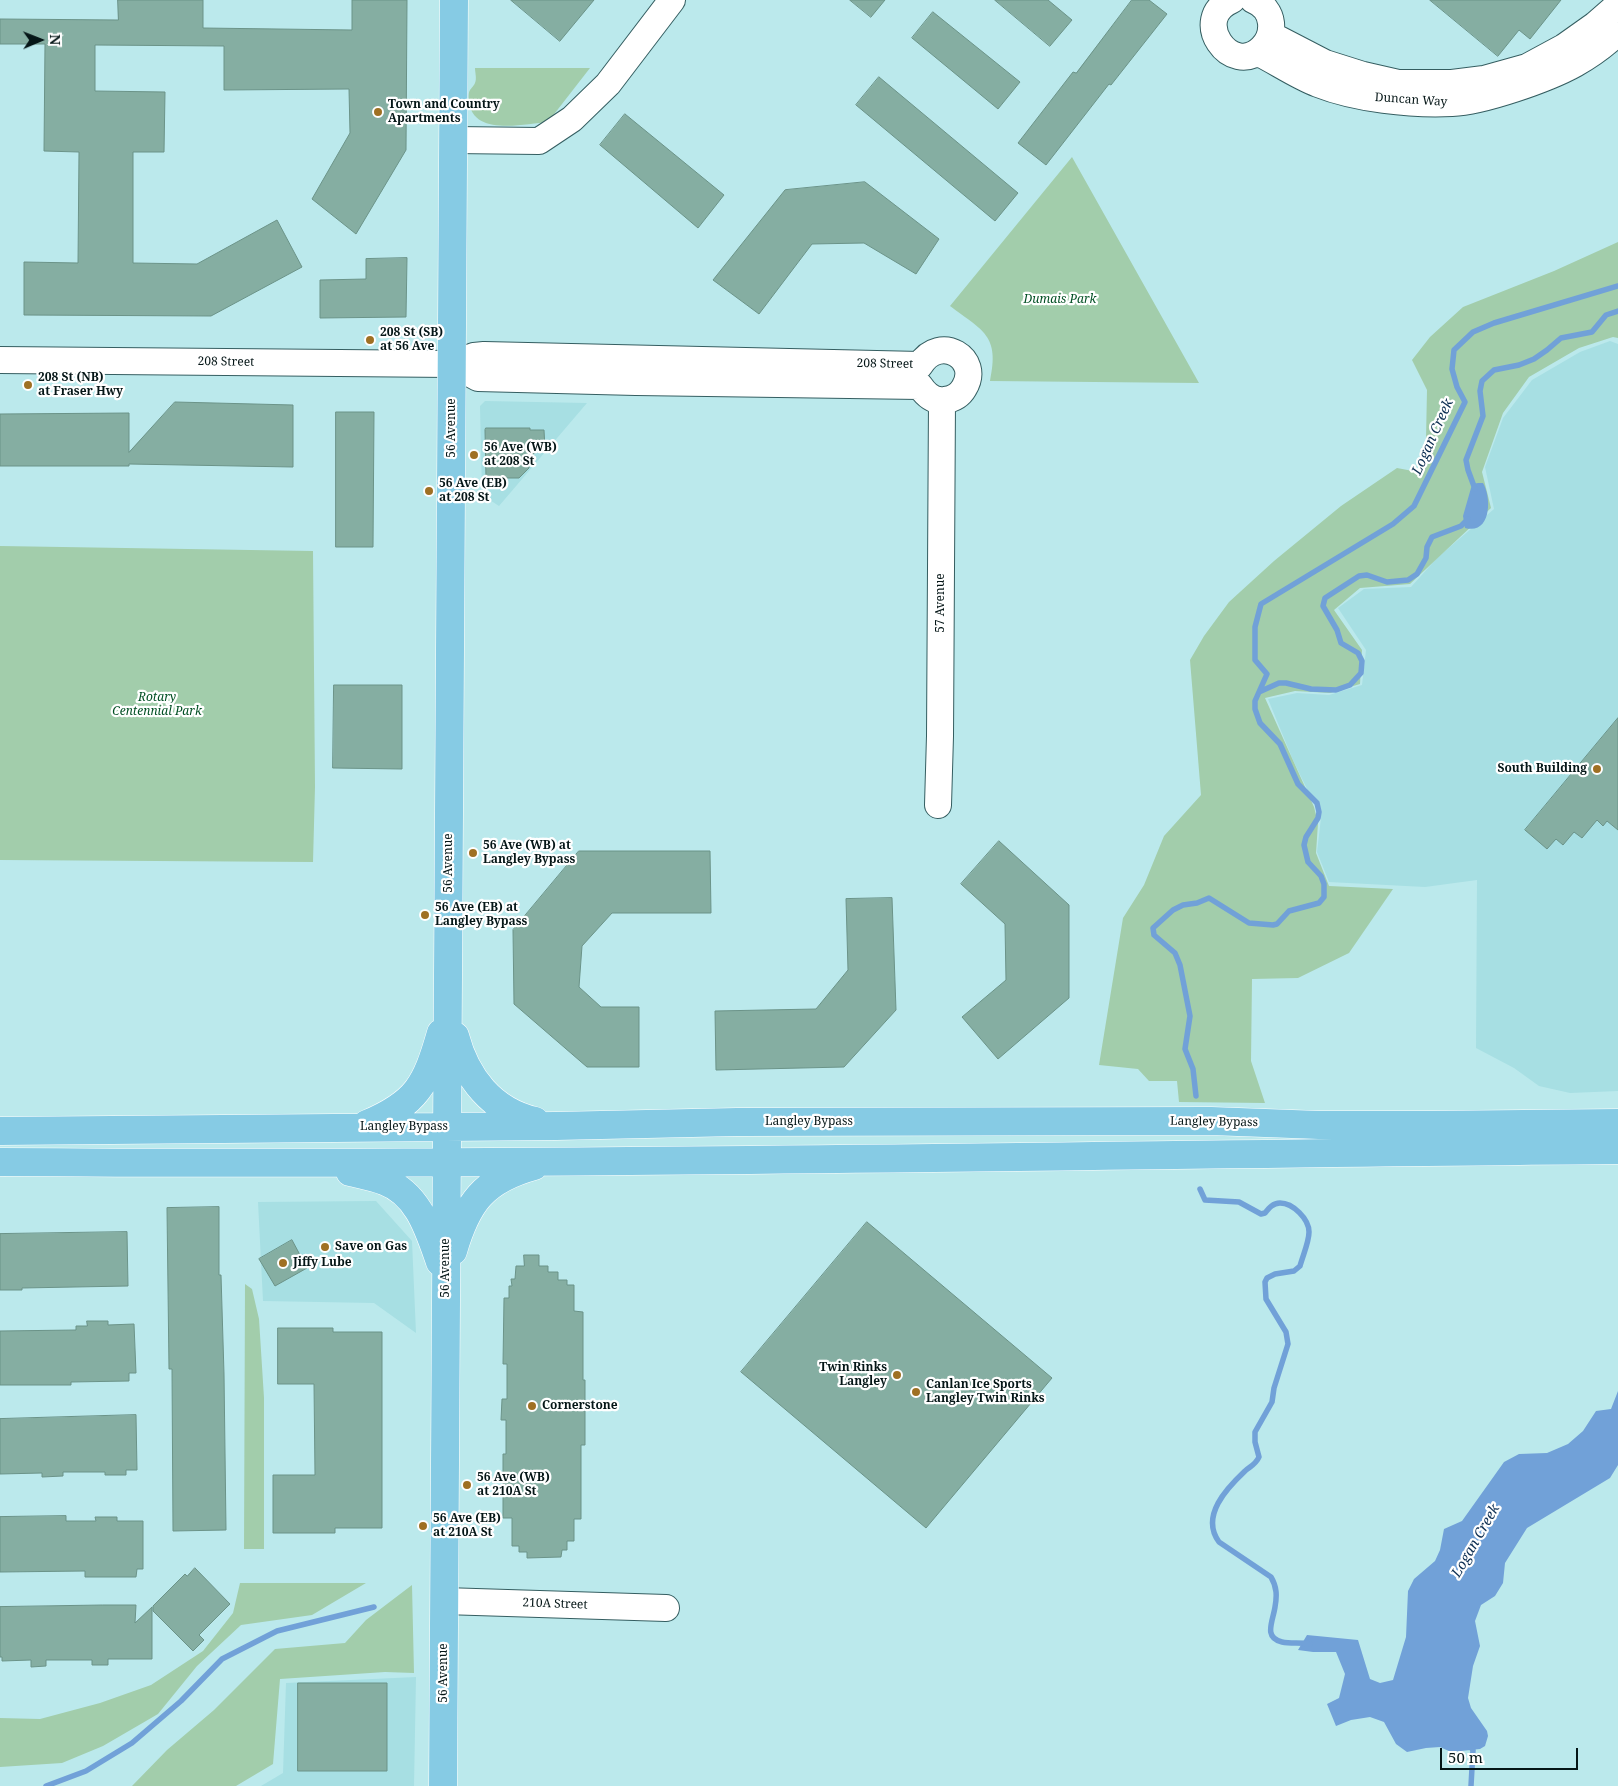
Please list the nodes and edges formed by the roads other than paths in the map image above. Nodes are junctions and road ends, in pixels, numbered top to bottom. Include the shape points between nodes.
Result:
1 (454, 0) edge
2 (672, 0) edge
3 (1232, 0) edge
4 (1253, 0) edge
5 (1618, 4) edge
6 (1618, 32) edge
7 (1264, 43) junction
8 (454, 140) junction
9 (0, 360) edge
10 (452, 364) junction
11 (942, 400) junction
12 (938, 805) dead end
13 (448, 1010) junction
14 (1618, 1122) edge
15 (556, 1126) junction
16 (360, 1127) junction
17 (447, 1127) junction
18 (0, 1131) edge
19 (1618, 1150) edge
20 (555, 1161) junction
21 (0, 1162) edge
22 (447, 1162) junction
23 (310, 1163) junction
24 (446, 1278) junction
25 (444, 1601) junction
26 (666, 1608) dead end
27 (443, 1786) edge

1 - 8 main road, 56 Avenue
2 - 8 street via 608,84 572,119 539,141
3 - 7 street via 1216,15 1214,33 1218,42 1232,54 1241,56 1251,55
4 - 7 street via 1270,16 1272,26
5 - 7 street, Duncan Way via 1564,47 1527,67 1484,79 1452,83 1398,83
6 - 7 street, Duncan Way via 1575,64 1489,96 1454,103 1395,101 1318,84
8 - 10 main road, 56 Avenue
9 - 10 street, 208 Street
10 - 11 street, 208 Street via 478,378 920,386 928,396
10 - 11 street, 208 Street via 484,356 920,365 928,355 944,350 961,357 968,377 958,396
10 - 13 main road, 56 Avenue
11 - 12 street, 57 Avenue
13 - 15 main road via 459,1053 484,1093 519,1118
13 - 16 main road via 436,1051 423,1083 413,1097 389,1115
13 - 17 main road, 56 Avenue
14 - 15 main road, Langley Bypass via 1339,1125 1210,1121 979,1121
15 - 17 main road, Langley Bypass
16 - 17 main road, Langley Bypass
16 - 18 main road, Langley Bypass
17 - 22 main road, 56 Avenue
19 - 20 main road
20 - 22 main road
20 - 24 main road via 525,1169 484,1190 460,1226
21 - 23 main road
22 - 23 main road
22 - 24 main road, 56 Avenue
23 - 24 main road via 386,1181 406,1194 426,1223
24 - 25 main road, 56 Avenue
25 - 26 street, 210A Street
25 - 27 main road, 56 Avenue

